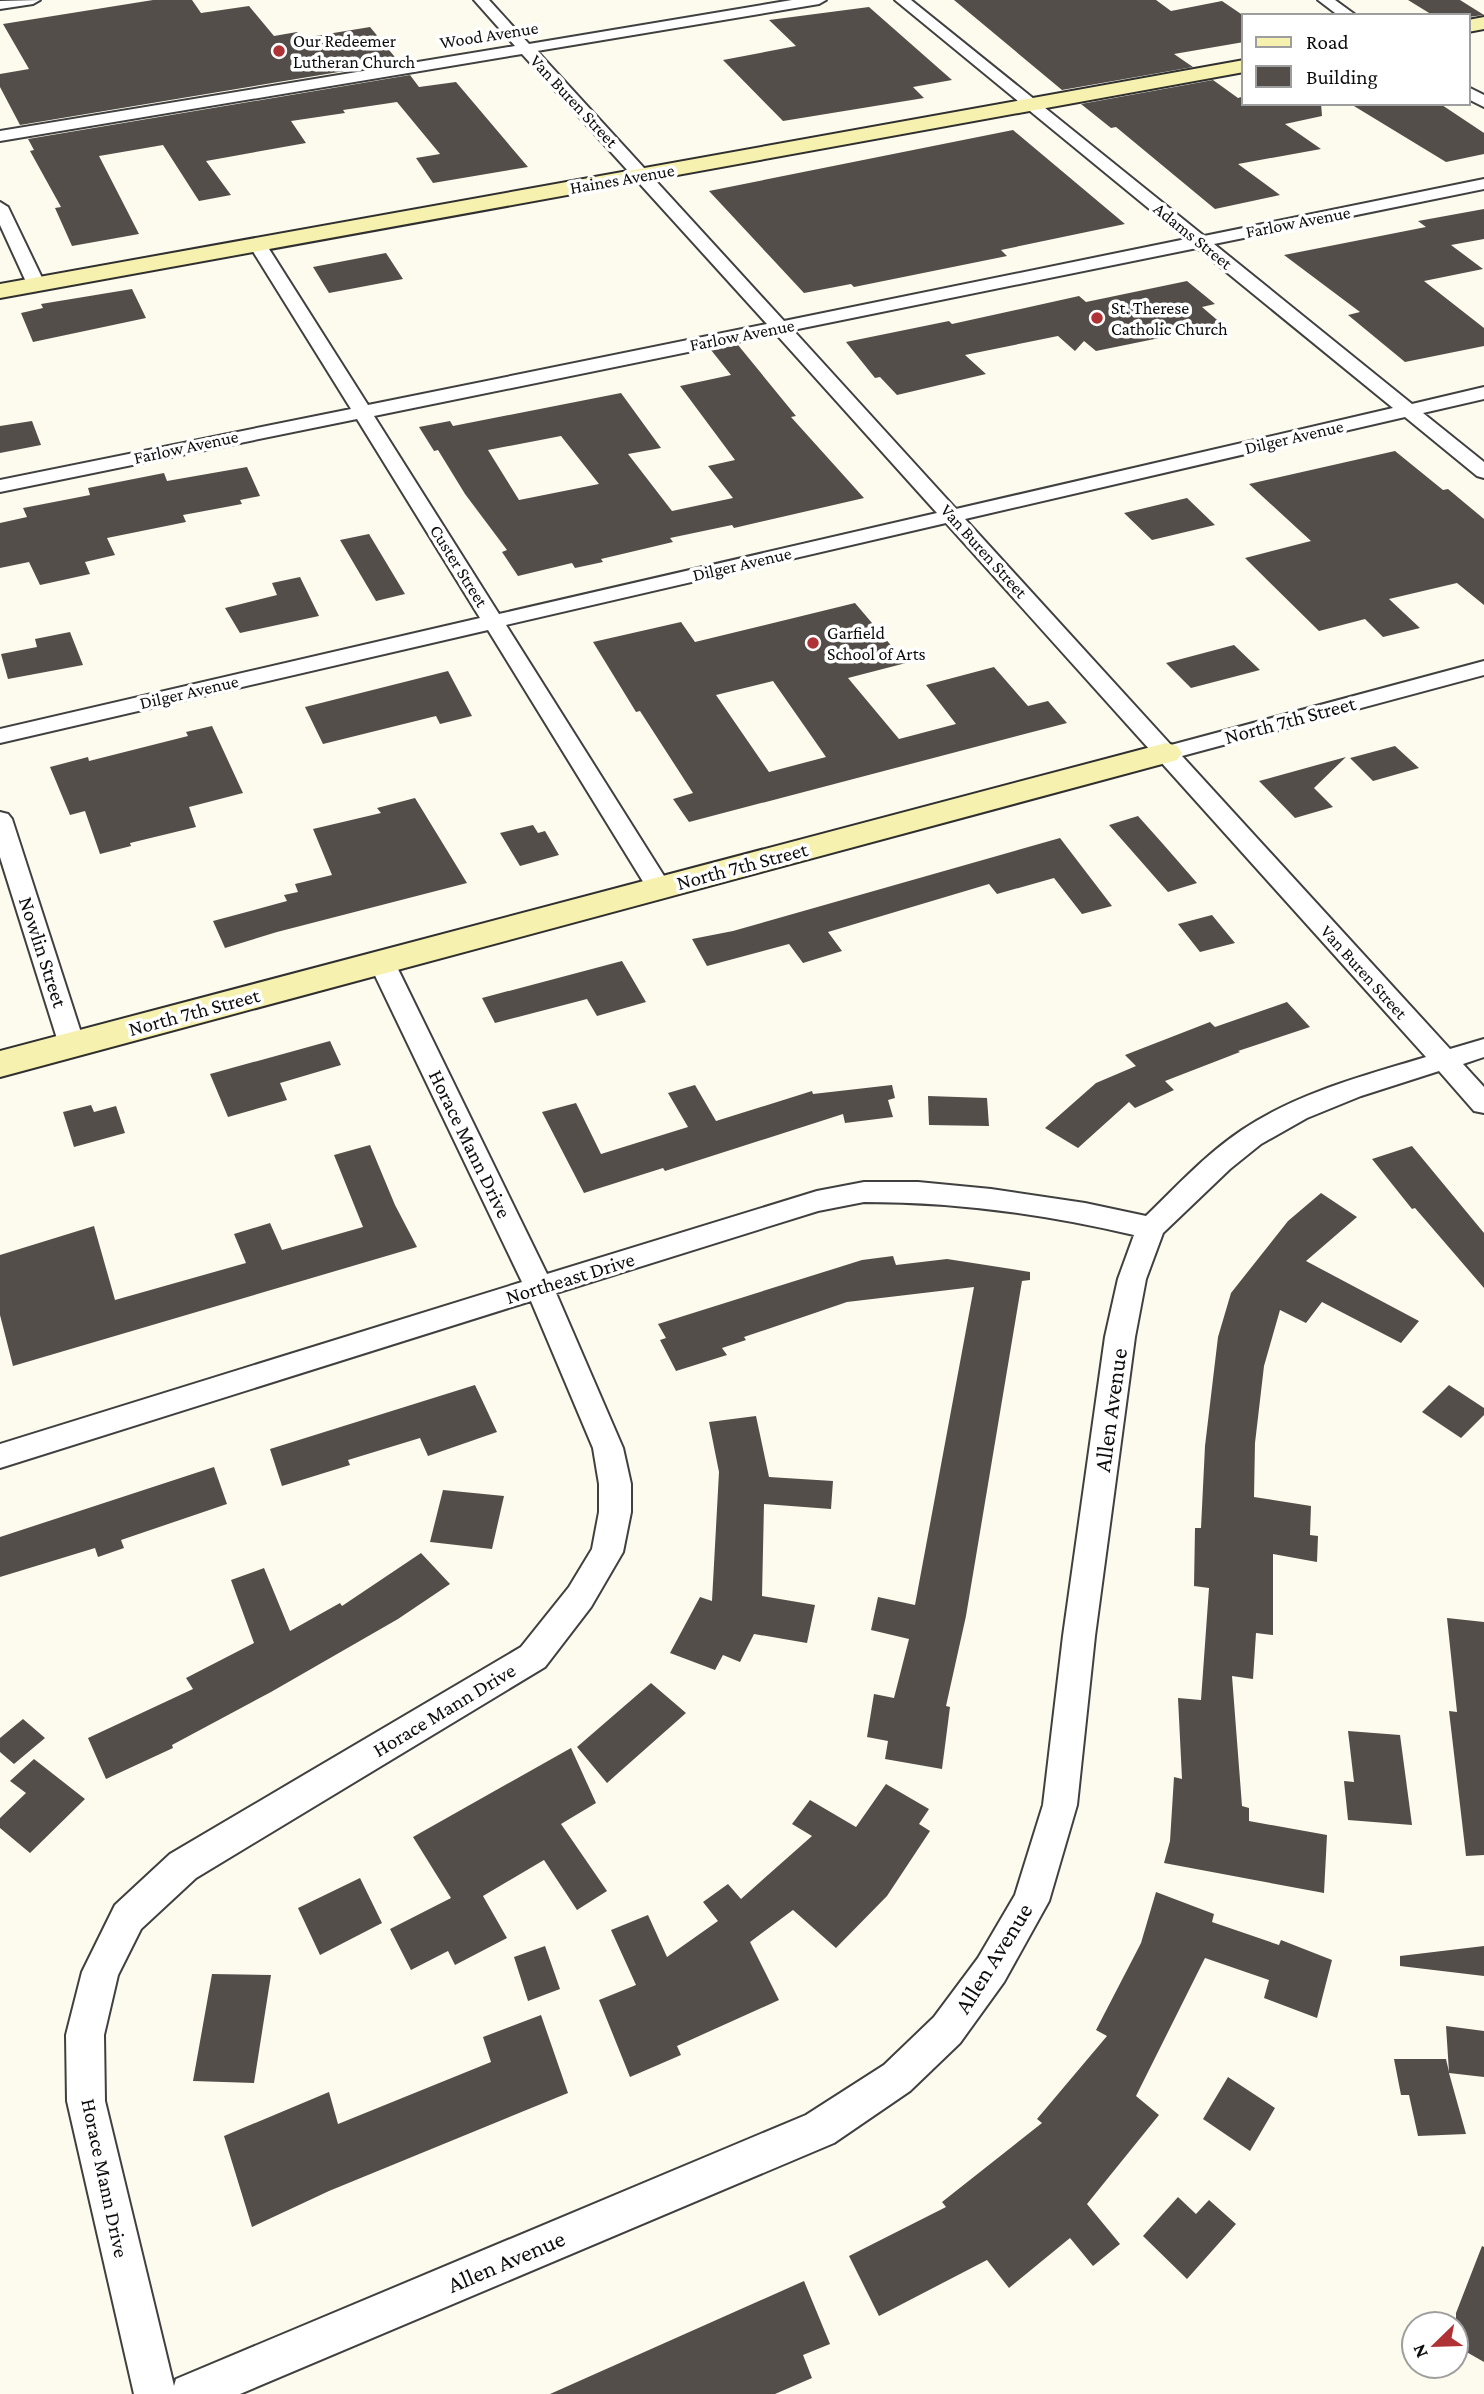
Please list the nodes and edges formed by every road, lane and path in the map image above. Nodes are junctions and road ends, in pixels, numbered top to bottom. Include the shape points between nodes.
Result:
1 (33, 0) edge
2 (481, 0) edge
3 (819, 0) edge
4 (902, 0) edge
5 (1325, 0) edge
6 (0, 5) edge
7 (1347, 14) edge
8 (526, 48) junction
9 (1242, 66) edge
10 (1030, 105) junction
11 (0, 135) edge
12 (643, 175) junction
13 (1484, 184) edge
14 (0, 207) edge
15 (1200, 241) junction
16 (258, 245) junction
17 (36, 284) junction
18 (0, 291) edge
19 (781, 327) junction
20 (1484, 393) edge
21 (362, 411) junction
22 (1409, 411) junction
23 (1484, 472) edge
24 (0, 486) edge
25 (952, 515) junction
26 (493, 622) junction
27 (1484, 668) edge
28 (0, 736) edge
29 (1166, 753) junction
30 (0, 819) edge
31 (659, 887) junction
32 (382, 962) junction
33 (72, 1045) junction
34 (1484, 1048) edge
35 (1444, 1061) junction
36 (0, 1064) edge
37 (1484, 1104) edge
38 (1151, 1228) junction
39 (539, 1287) junction
40 (0, 1456) edge
41 (155, 2394) edge
42 (191, 2394) edge

1 - 6 street
2 - 8 street, Van Buren Street
3 - 8 street, Wood Avenue
4 - 10 street, Adams Street
5 - 7 street
8 - 11 street, Wood Avenue
8 - 12 street, Van Buren Street
9 - 10 main road, Haines Avenue
10 - 12 main road, Haines Avenue
10 - 15 street, Adams Street
12 - 16 main road, Haines Avenue
12 - 19 street, Van Buren Street
13 - 15 street, Farlow Avenue
14 - 17 street
15 - 19 street, Farlow Avenue
15 - 22 street, Adams Street
16 - 17 main road, Haines Avenue
16 - 21 street, Custer Street
17 - 18 main road, Haines Avenue
19 - 21 street, Farlow Avenue
19 - 25 street, Van Buren Street
20 - 22 street, Dilger Avenue
21 - 24 street, Farlow Avenue
21 - 26 street, Custer Street
22 - 23 street, Adams Street
22 - 25 street, Dilger Avenue
25 - 26 street, Dilger Avenue
25 - 29 street, Van Buren Street
26 - 28 street, Dilger Avenue
26 - 31 street, Custer Street
27 - 29 street, North 7th Street
29 - 31 main road, North 7th Street
29 - 35 street, Van Buren Street
30 - 33 street, Nowlin Street
31 - 32 main road, North 7th Street
32 - 33 main road, North 7th Street
32 - 39 street, Horace Mann Drive
33 - 36 main road, North 7th Street
34 - 35 street, Allen Avenue
35 - 37 street, Van Buren Street
35 - 38 street, Allen Avenue via 1352,1089 1285,1117 1220,1162
38 - 39 street, Northeast Drive via 990,1199 864,1192 817,1201
38 - 42 street, Allen Avenue via 1132,1279 1121,1337 1060,1805 1031,1901 991,1970 947,2030 897,2078 820,2129
39 - 40 street, Northeast Drive
39 - 41 street, Horace Mann Drive via 608,1448 615,1484 607,1552 580,1597 533,1657 183,1866 128,1917 100,1972 85,2035 86,2101

